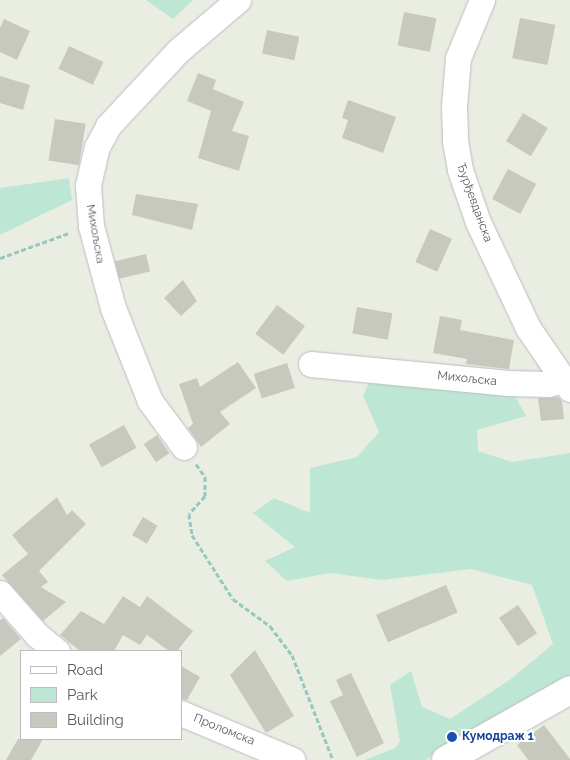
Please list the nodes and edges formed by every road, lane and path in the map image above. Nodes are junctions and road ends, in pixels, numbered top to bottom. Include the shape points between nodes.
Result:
1 (238, 0) edge
2 (482, 0) edge
3 (91, 226) junction
4 (0, 258) edge
5 (312, 364) dead end
6 (566, 384) edge
7 (184, 447) joint
8 (0, 593) edge
9 (56, 650) edge
10 (570, 690) edge
11 (182, 713) edge
12 (293, 760) edge
13 (333, 760) edge
14 (446, 760) edge

1 - 3 street, Михољска via 178,51 108,126 97,147 88,185
2 - 6 street, Ђурђевданска via 458,58 454,116 460,170 478,222 528,328
3 - 4 path
3 - 7 street, Михољска via 113,308 144,388 156,412
5 - 6 street, Михољска via 508,384
7 - 13 path via 205,477 205,496 190,514 192,535 233,599 270,626 292,655
8 - 9 street via 37,635
10 - 14 street
11 - 12 street, Проломска

